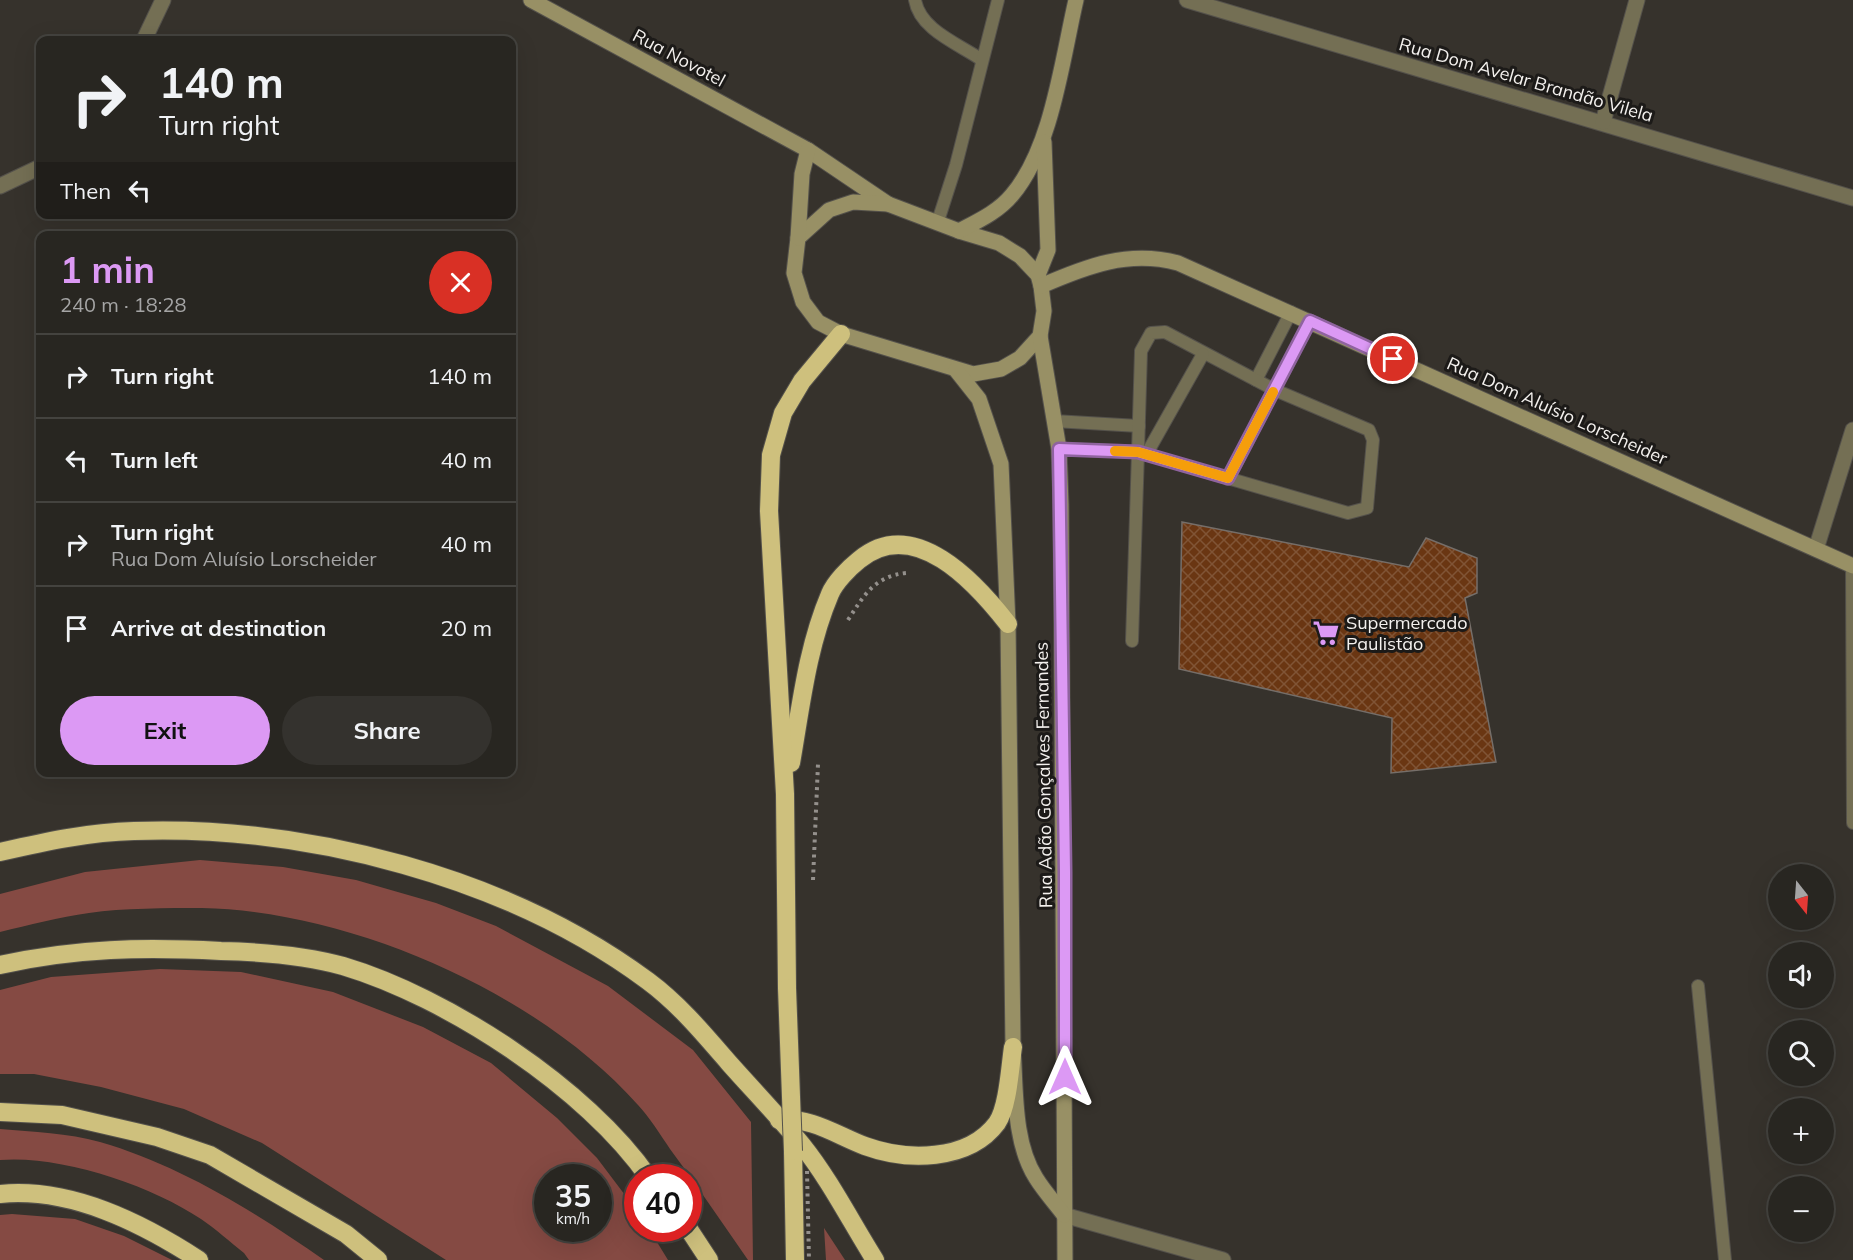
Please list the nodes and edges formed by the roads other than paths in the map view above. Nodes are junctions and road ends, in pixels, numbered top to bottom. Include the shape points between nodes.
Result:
1 (163, 0) edge
2 (531, 0) edge
3 (915, 0) edge
4 (998, 0) edge
5 (1076, 0) edge
6 (1187, 0) edge
7 (1637, 0) edge
8 (146, 36) edge
9 (982, 60) junction
10 (1603, 122) junction
11 (1044, 141) junction
12 (808, 150) junction
13 (36, 169) edge
14 (0, 186) edge
15 (1853, 198) edge
16 (888, 204) junction
17 (938, 221) junction
18 (959, 231) junction
19 (798, 238) junction
20 (1040, 281) junction
21 (1291, 312) junction
22 (1310, 321) junction
23 (841, 334) junction
24 (1040, 336) junction
25 (1203, 354) junction
26 (956, 370) junction
27 (1256, 380) junction
28 (1275, 390) junction
29 (1054, 421) junction
30 (1139, 426) junction
31 (1853, 430) edge
32 (1059, 449) junction
33 (1142, 453) junction
34 (1228, 478) junction
35 (1815, 549) junction
36 (1852, 566) edge
37 (1008, 624) junction
38 (1132, 641) dead end
39 (785, 794) junction
40 (1853, 823) edge
41 (0, 852) edge
42 (0, 966) edge
43 (1698, 986) dead end
44 (1013, 1047) junction
45 (0, 1112) edge
46 (779, 1120) junction
47 (639, 1164) edge
48 (0, 1194) edge
49 (1064, 1215) junction
50 (697, 1242) edge
51 (199, 1260) edge
52 (378, 1260) edge
53 (709, 1260) edge
54 (795, 1260) edge
55 (875, 1260) edge
56 (1065, 1260) edge
57 (1224, 1260) edge
58 (1725, 1260) edge

1 - 8 street
2 - 12 street, Rua Novotel
3 - 9 lane via 924,22
4 - 9 lane
5 - 11 street
6 - 10 street, Rua Dom Avelar Brandão Vilela
7 - 10 street
9 - 17 lane
10 - 15 street, Rua Dom Avelar Brandão Vilela
11 - 18 street via 1013,195 998,209
11 - 20 street via 1048,250
12 - 16 street, Rua Novotel
12 - 19 street via 802,174
13 - 14 street
16 - 17 street
16 - 19 street via 853,202 828,210
17 - 18 street
18 - 20 street via 999,243 1020,256
19 - 23 street via 794,273 803,302 818,322
20 - 21 street, Rua Dom Aluísio Lorscheider via 1121,258 1157,257
20 - 24 street via 1044,311
21 - 22 street, Rua Dom Aluísio Lorscheider
21 - 27 lane
22 - 28 lane
22 - 35 street, Rua Dom Aluísio Lorscheider
23 - 26 street
23 - 39 highway via 792,397 783,413 771,455 769,511
24 - 26 street via 1020,358 1001,369 973,374
24 - 29 street, Rua Adão Gonçalves Fernandes
25 - 27 lane
25 - 30 lane via 1165,332 1151,333 1141,351
25 - 33 lane
26 - 37 street, Rua Adão Gonçalves Fernandes via 979,399 1000,464
27 - 28 lane
28 - 34 lane
28 - 34 lane via 1369,430 1373,440 1367,508 1348,513
29 - 30 lane
29 - 32 street, Rua Adão Gonçalves Fernandes
30 - 33 lane
31 - 35 street
32 - 33 lane
32 - 49 street, Rua Adão Gonçalves Fernandes via 1065,882
33 - 34 lane
33 - 38 lane
35 - 36 street, Rua Dom Aluísio Lorscheider
36 - 40 lane
37 - 39 highway via 964,573 937,555 896,545 871,550 831,591 811,647
37 - 44 street, Rua Adão Gonçalves Fernandes
39 - 54 highway, bridge
41 - 46 highway via 46,841 134,831 243,834 345,848 416,869 510,903 588,942 649,982 692,1020
42 - 47 highway via 50,954 100,949 243,952 343,966 401,989 511,1048 558,1083
43 - 58 lane
44 - 46 highway via 997,1123 967,1147 934,1155 903,1155 867,1146 808,1120
44 - 49 street, Rua Adão Gonçalves Fernandes via 1017,1114 1024,1152 1035,1178
45 - 52 highway via 62,1115 157,1137 210,1155 346,1234
46 - 55 highway via 803,1146
48 - 51 highway via 14,1192 83,1202 162,1236
49 - 56 street, Rua Adão Gonçalves Fernandes
49 - 57 street
50 - 53 highway

